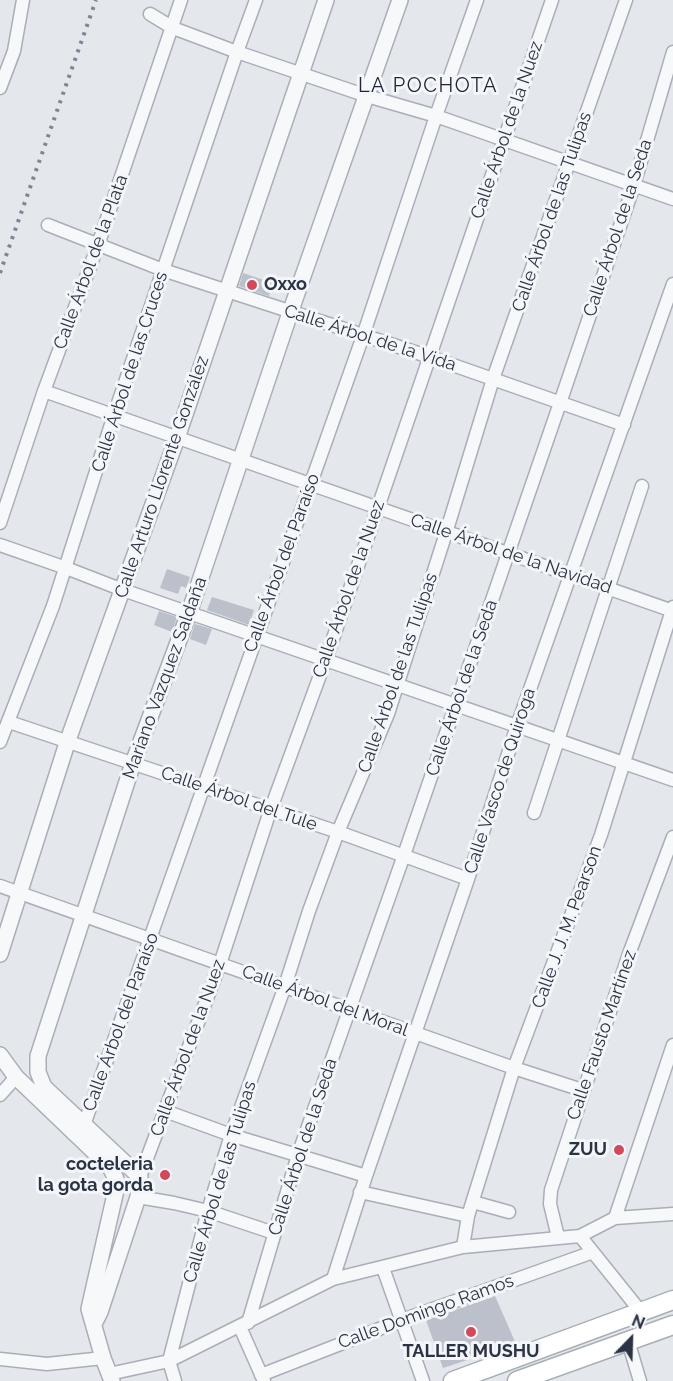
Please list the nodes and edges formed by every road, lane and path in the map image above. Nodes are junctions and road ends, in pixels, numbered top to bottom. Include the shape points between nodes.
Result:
1 (23, 0) edge
2 (181, 0) edge
3 (256, 0) edge
4 (326, 0) edge
5 (400, 0) edge
6 (477, 0) edge
7 (552, 0) edge
8 (626, 0) edge
9 (150, 14) dead end
10 (172, 28) junction
11 (237, 52) junction
12 (673, 52) edge
13 (300, 73) junction
14 (0, 88) edge
15 (367, 96) junction
16 (436, 116) junction
17 (503, 140) junction
18 (569, 162) junction
19 (634, 185) junction
20 (673, 199) edge
21 (48, 225) dead end
22 (98, 245) junction
23 (163, 270) junction
24 (673, 284) edge
25 (226, 291) junction
26 (290, 313) junction
27 (363, 336) junction
28 (430, 357) junction
29 (493, 379) junction
30 (44, 392) junction
31 (560, 404) junction
32 (114, 415) junction
33 (624, 425) junction
34 (177, 438) junction
35 (241, 461) junction
36 (310, 484) junction
37 (642, 486) dead end
38 (377, 507) junction
39 (0, 523) edge
40 (446, 533) junction
41 (0, 545) edge
42 (508, 553) junction
43 (66, 568) junction
44 (569, 574) junction
45 (609, 587) junction
46 (123, 590) junction
47 (673, 609) edge
48 (189, 613) junction
49 (256, 636) junction
50 (326, 659) junction
51 (398, 684) junction
52 (456, 703) junction
53 (9, 722) junction
54 (517, 726) junction
55 (68, 740) junction
56 (558, 740) junction
57 (0, 742) edge
58 (133, 763) junction
59 (624, 763) junction
60 (673, 780) edge
61 (203, 787) junction
62 (270, 811) junction
63 (534, 813) dead end
64 (338, 832) junction
65 (673, 837) edge
66 (404, 855) junction
67 (468, 879) junction
68 (0, 886) edge
69 (20, 893) junction
70 (85, 916) junction
71 (151, 940) junction
72 (0, 954) edge
73 (220, 964) junction
74 (285, 986) junction
75 (349, 1010) junction
76 (416, 1033) junction
77 (673, 1045) edge
78 (0, 1055) edge
79 (514, 1068) junction
80 (16, 1077) junction
81 (582, 1090) junction
82 (0, 1095) edge
83 (165, 1111) junction
84 (84, 1125) junction
85 (231, 1135) junction
86 (298, 1155) junction
87 (366, 1176) junction
88 (140, 1177) junction
89 (360, 1192) junction
90 (138, 1197) junction
91 (473, 1202) junction
92 (208, 1211) junction
93 (509, 1212) dead end
94 (673, 1214) edge
95 (468, 1216) junction
96 (615, 1218) junction
97 (274, 1233) junction
98 (579, 1236) junction
99 (558, 1237) junction
100 (463, 1247) junction
101 (593, 1252) junction
102 (383, 1268) junction
103 (333, 1279) junction
104 (673, 1300) edge
105 (641, 1312) junction
106 (402, 1320) junction
107 (94, 1324) junction
108 (244, 1325) junction
109 (673, 1325) edge
110 (628, 1341) junction
111 (103, 1358) junction
112 (0, 1359) edge
113 (169, 1361) junction
114 (111, 1378) edge
115 (263, 1378) edge
116 (175, 1381) edge
117 (423, 1381) edge
118 (453, 1381) edge
119 (517, 1381) edge
120 (640, 1381) edge

1 - 14 street via 14,51
2 - 10 street, Calle Árbol de la Plata
3 - 11 street, Calle Árbol de las Cruces
4 - 13 street, Calle Arturo Llorente González
5 - 15 street, Mariano Vazquez Saldaña
6 - 16 street, Calle Árbol del Paraíso
7 - 17 street, Calle Árbol de la Nuez
8 - 18 street, Calle Árbol de las Tulipas
9 - 10 street
10 - 11 street
10 - 22 street, Calle Árbol de la Plata
11 - 13 street
11 - 23 street, Calle Árbol de las Cruces
12 - 19 street, Calle Árbol de la Seda
13 - 15 street
13 - 25 street, Calle Arturo Llorente González
15 - 16 street
15 - 26 street, Mariano Vazquez Saldaña
16 - 17 street
16 - 27 street, Calle Árbol del Paraíso
17 - 18 street
17 - 28 street, Calle Árbol de la Nuez
18 - 19 street
18 - 29 street, Calle Árbol de las Tulipas
19 - 20 street
19 - 31 street, Calle Árbol de la Seda
21 - 22 street, Calle Árbol de la Vida
22 - 23 street, Calle Árbol de la Vida
22 - 30 street, Calle Árbol de la Plata
23 - 25 street, Calle Árbol de la Vida
23 - 32 street, Calle Árbol de las Cruces
24 - 33 street, Calle Vasco de Quiroga
25 - 26 street, Calle Árbol de la Vida
25 - 34 street, Calle Arturo Llorente González
26 - 27 street, Calle Árbol de la Vida
26 - 35 street, Mariano Vazquez Saldaña
27 - 28 street, Calle Árbol de la Vida
27 - 36 street, Calle Árbol del Paraíso
28 - 29 street, Calle Árbol de la Vida
28 - 38 street, Calle Árbol de la Nuez
29 - 31 street, Calle Árbol de la Vida
29 - 40 street, Calle Árbol de las Tulipas
30 - 32 street, Calle Árbol de la Navidad
30 - 39 street, Calle Árbol de la Plata
31 - 33 street, Calle Árbol de la Vida
31 - 42 street, Calle Árbol de la Seda
32 - 34 street, Calle Árbol de la Navidad
32 - 43 street, Calle Árbol de las Cruces
33 - 44 street, Calle Vasco de Quiroga
34 - 35 street, Calle Árbol de la Navidad
34 - 46 street, Calle Arturo Llorente González
35 - 36 street, Calle Árbol de la Navidad
35 - 48 street, Mariano Vazquez Saldaña
36 - 38 street, Calle Árbol de la Navidad
36 - 49 street, Calle Árbol del Paraíso
37 - 45 street
38 - 40 street, Calle Árbol de la Navidad
38 - 50 street, Calle Árbol de la Nuez
40 - 42 street, Calle Árbol de la Navidad
40 - 51 street, Calle Árbol de las Tulipas
41 - 43 street
42 - 44 street, Calle Árbol de la Navidad
42 - 52 street, Calle Árbol de la Seda
43 - 46 street
43 - 53 street, Calle Árbol de las Cruces
44 - 45 street, Calle Árbol de la Navidad
44 - 54 street, Calle Vasco de Quiroga
45 - 47 street, Calle Árbol de la Navidad
45 - 56 street
46 - 48 street
46 - 55 street, Calle Arturo Llorente González
47 - 59 street, Calle J. J. M. Pearson
48 - 49 street
48 - 58 street, Mariano Vazquez Saldaña
49 - 50 street
49 - 61 street, Calle Árbol del Paraíso
50 - 51 street
50 - 62 street, Calle Árbol de la Nuez
51 - 52 street
51 - 64 street, Calle Árbol de las Tulipas
52 - 54 street
52 - 66 street, Calle Árbol de la Seda
53 - 55 street, Calle Árbol del Tule
53 - 57 street, Calle Árbol de las Cruces
54 - 56 street
54 - 67 street, Calle Vasco de Quiroga
55 - 58 street, Calle Árbol del Tule
55 - 69 street, Calle Arturo Llorente González
56 - 59 street
56 - 63 street
58 - 61 street, Calle Árbol del Tule
58 - 70 street, Mariano Vazquez Saldaña
59 - 60 street
59 - 79 street, Calle J. J. M. Pearson
61 - 62 street, Calle Árbol del Tule
61 - 71 street, Calle Árbol del Paraíso
62 - 64 street, Calle Árbol del Tule
62 - 73 street, Calle Árbol de la Nuez
64 - 66 street, Calle Árbol del Tule
64 - 74 street, Calle Árbol de las Tulipas
65 - 81 street, Calle Fausto Martínez
66 - 67 street, Calle Árbol del Tule
66 - 75 street, Calle Árbol de la Seda
67 - 76 street, Calle Vasco de Quiroga
68 - 69 street, Calle Árbol del Moral
69 - 70 street, Calle Árbol del Moral
69 - 72 street, Calle Arturo Llorente González
70 - 71 street, Calle Árbol del Moral
70 - 84 street, Mariano Vazquez Saldaña via 38,1056 38,1072 44,1087
71 - 73 street, Calle Árbol del Moral
71 - 84 street, Calle Árbol del Paraíso
73 - 74 street, Calle Árbol del Moral
73 - 83 street, Calle Árbol de la Nuez
74 - 75 street, Calle Árbol del Moral
74 - 85 street, Calle Árbol de las Tulipas
75 - 76 street, Calle Árbol del Moral
75 - 86 street, Calle Árbol de la Seda
76 - 79 street, Calle Árbol del Moral
76 - 87 street, Calle Vasco de Quiroga
77 - 96 street
78 - 80 street
79 - 81 street, Calle Árbol del Moral
79 - 91 street, Calle J. J. M. Pearson
80 - 82 street
80 - 107 street via 110,1167 116,1179 89,1309
81 - 99 street, Calle Fausto Martínez via 551,1190 550,1204
83 - 85 street
83 - 88 street, Calle Árbol de la Nuez
84 - 88 street, Mariano Vazquez Saldaña
85 - 86 street
85 - 92 street, Calle Árbol de las Tulipas
86 - 87 street
86 - 97 street, Calle Árbol de la Seda
87 - 89 street, Calle Vasco de Quiroga
88 - 90 street
89 - 95 street
89 - 103 street, Calle Vasco de Quiroga
90 - 92 street
90 - 107 street
91 - 93 street
91 - 95 street, Calle J. J. M. Pearson
92 - 97 street
92 - 113 street, Calle Árbol de las Tulipas
94 - 96 street
95 - 100 street, Calle J. J. M. Pearson
96 - 98 street
97 - 108 street, Calle Árbol de la Seda
98 - 99 street
98 - 101 street
99 - 100 street
100 - 102 street
101 - 105 street
101 - 106 street, Calle Domingo Ramos
102 - 103 street
102 - 106 street
103 - 108 street
104 - 105 main road
105 - 118 main road
106 - 115 street, Calle Domingo Ramos
106 - 117 street
107 - 111 street
108 - 113 street
108 - 115 street
109 - 110 main road
110 - 119 main road
110 - 120 street
111 - 112 street via 47,1364
111 - 114 street
113 - 114 street
113 - 116 street

